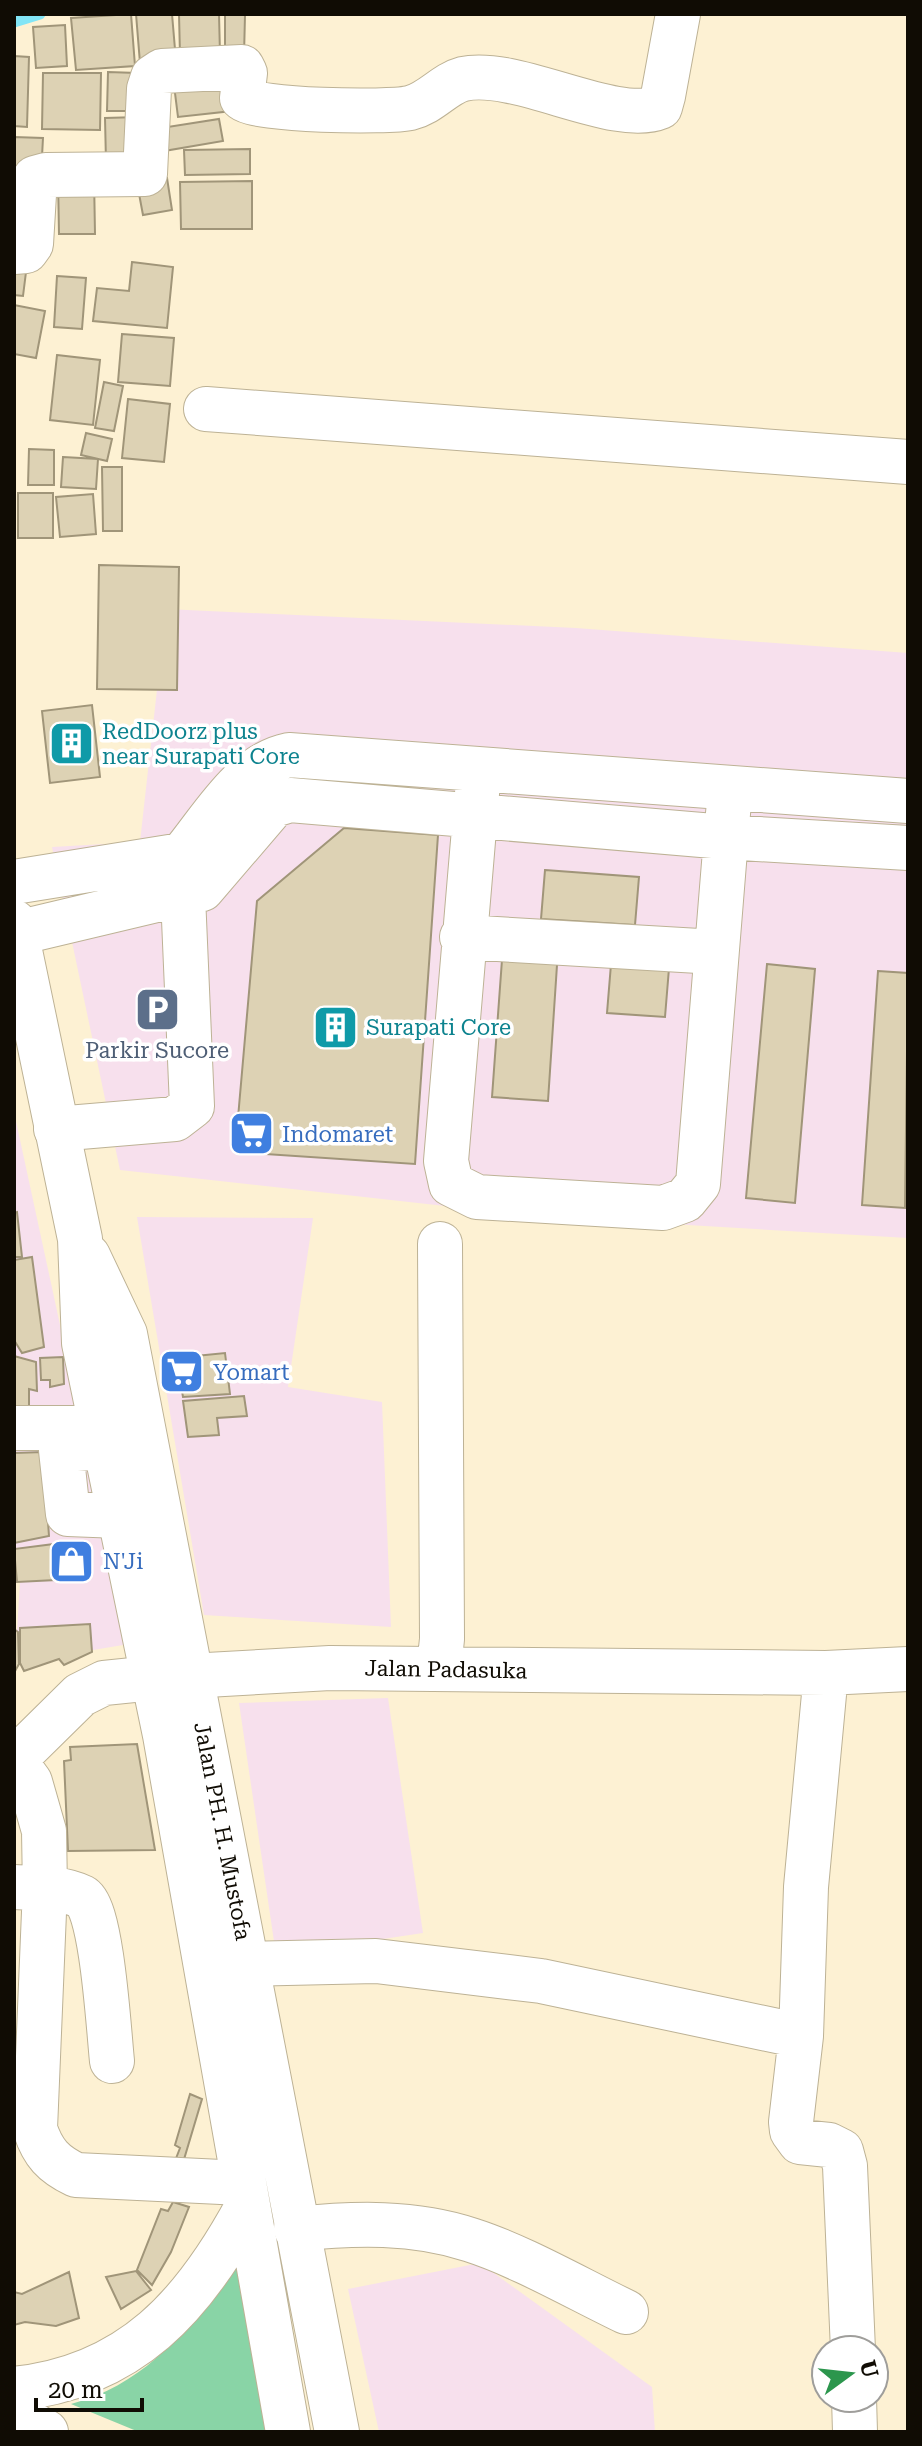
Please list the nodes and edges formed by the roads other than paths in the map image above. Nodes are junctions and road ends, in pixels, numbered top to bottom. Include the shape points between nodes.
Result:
1 (678, 14) edge
2 (14, 252) edge
3 (206, 409) dead end
4 (908, 462) edge
5 (479, 770) junction
6 (730, 789) junction
7 (908, 801) edge
8 (475, 817) junction
9 (725, 837) junction
10 (908, 848) edge
11 (179, 877) junction
12 (14, 882) edge
13 (15, 927) edge
14 (462, 937) junction
15 (716, 952) junction
16 (56, 1129) junction
17 (80, 1239) junction
18 (440, 1244) dead end
19 (14, 1428) edge
20 (105, 1438) junction
21 (439, 1668) junction
22 (908, 1669) edge
23 (826, 1673) junction
24 (173, 1677) junction
25 (14, 1760) edge
26 (30, 1888) edge
27 (248, 1964) junction
28 (801, 2036) junction
29 (112, 2061) dead end
30 (244, 2195) junction
31 (296, 2229) junction
32 (626, 2312) dead end
33 (852, 2334) edge
34 (14, 2389) edge
35 (14, 2414) edge
36 (46, 2432) edge
37 (288, 2432) edge
38 (337, 2432) edge

1 - 2 main road via 663,96 660,107 652,111 607,106 516,81 464,79 408,109 352,112 263,106 242,98 242,67 162,71 149,89 145,174 35,178 31,244 29,250
3 - 4 main road
5 - 6 main road
5 - 8 main road
5 - 11 main road via 289,755 270,759 251,771 182,855
6 - 7 main road
6 - 9 main road
8 - 9 main road
8 - 11 main road via 290,800 274,805 202,889
8 - 14 main road
9 - 10 main road
9 - 15 main road
11 - 12 main road
11 - 13 main road
11 - 16 main road via 192,1106 175,1119
13 - 16 main road, Jalan PH. H. Mustofa
14 - 15 main road
14 - 15 main road via 446,1161 451,1184 477,1197 663,1208 685,1200 698,1184
16 - 17 main road, Jalan PH. H. Mustofa
17 - 20 main road, Jalan PH. H. Mustofa via 84,1343
17 - 24 main road, Jalan PH. H. Mustofa via 125,1334
18 - 21 main road
19 - 20 main road
20 - 24 main road, Jalan PH. H. Mustofa via 120,1516
21 - 23 main road, Jalan Padasuka
21 - 24 main road, Jalan Padasuka
22 - 23 main road, Jalan Padasuka
23 - 28 main road via 806,1887
24 - 25 main road, Jalan Padasuka via 104,1683 80,1695
24 - 27 main road, Jalan PH. H. Mustofa
24 - 30 main road, Jalan PH. H. Mustofa
25 - 26 main road via 30,1782 40,1812
26 - 29 main road via 83,1897 90,1904
26 - 30 main road via 35,2129 42,2149 55,2165 76,2175
27 - 28 main road via 376,1961 541,1981
27 - 31 main road, Jalan PH. H. Mustofa
28 - 33 main road via 792,2131 800,2142 841,2151
30 - 34 main road via 203,2279 140,2343 69,2380
30 - 37 main road, Jalan PH. H. Mustofa
31 - 32 main road via 349,2223 424,2228 473,2240
31 - 38 main road, Jalan PH. H. Mustofa
35 - 36 main road

